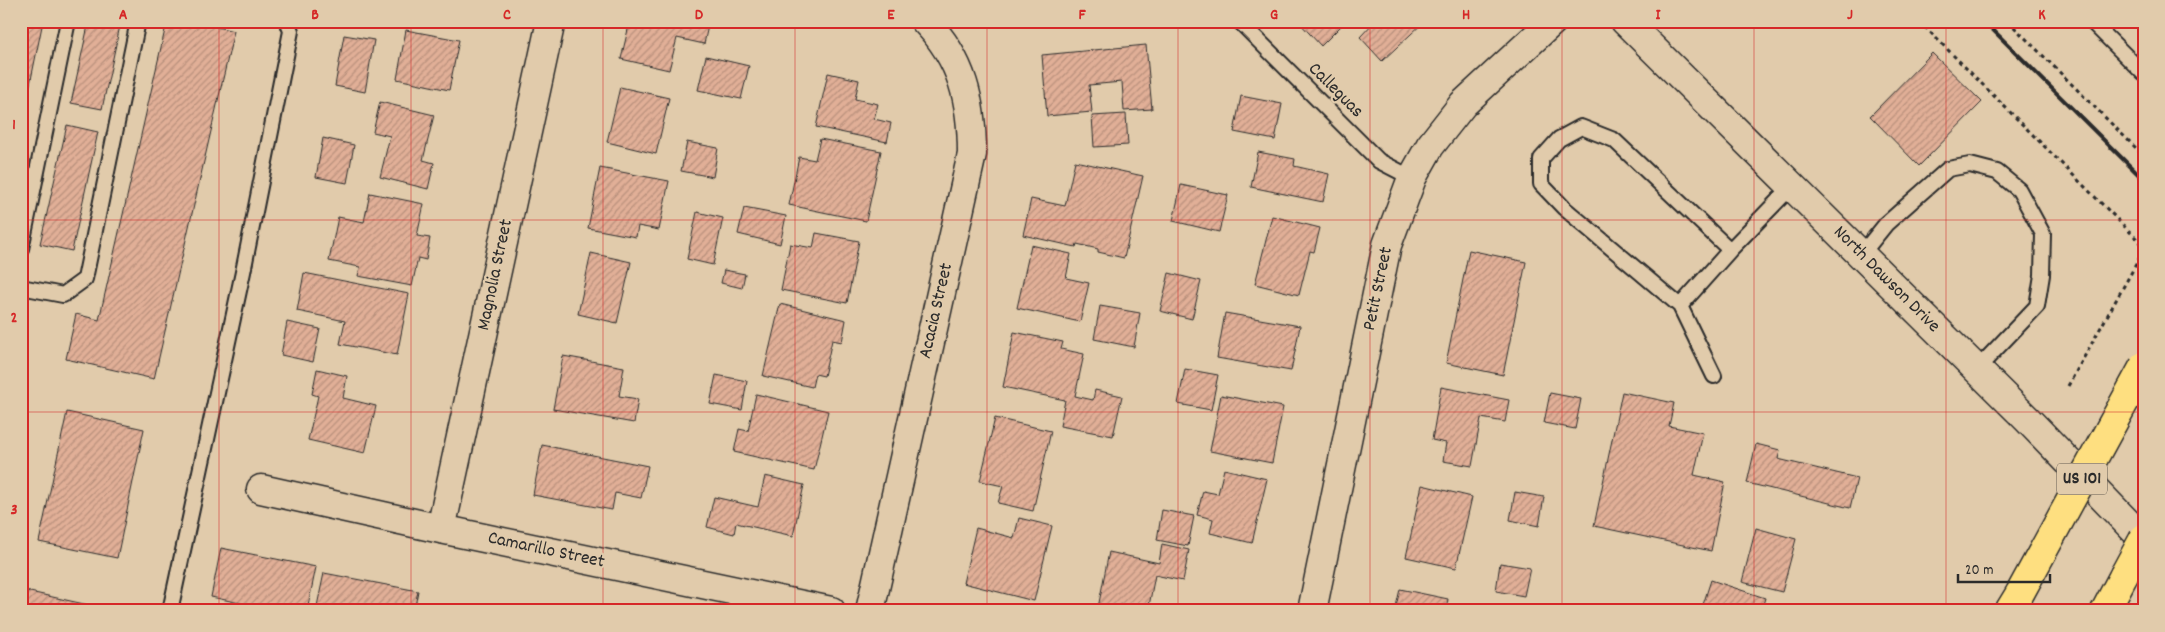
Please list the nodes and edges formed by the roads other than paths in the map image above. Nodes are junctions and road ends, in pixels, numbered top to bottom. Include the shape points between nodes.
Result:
1 (68, 21) edge
2 (138, 21) edge
3 (288, 21) edge
4 (551, 21) edge
5 (925, 21) edge
6 (1239, 21) edge
7 (1553, 21) edge
8 (1625, 21) edge
9 (2091, 21) edge
10 (2144, 74) edge
11 (1412, 178) junction
12 (1792, 186) junction
13 (21, 249) edge
14 (1730, 250) junction
15 (1861, 255) junction
16 (21, 287) edge
17 (1680, 306) junction
18 (2144, 366) edge
19 (1977, 369) junction
20 (1714, 376) dead end
21 (261, 488) dead end
22 (441, 529) junction
23 (2144, 539) edge
24 (2144, 548) edge
25 (2124, 574) junction
26 (2014, 602) edge
27 (170, 611) edge
28 (831, 611) edge
29 (870, 611) edge
30 (1312, 611) edge
31 (2105, 611) edge

1 - 13 lane
2 - 16 lane via 85,279 63,295
3 - 27 lane via 291,31 243,272
4 - 22 street, Magnolia Street
5 - 29 street, Acacia Street via 951,55 964,86 972,120 972,154
6 - 11 lane, Calleguas via 1379,161
7 - 11 street, Petit Street via 1463,104 1430,146
8 - 12 street, North Dawson Drive
9 - 10 lane
11 - 30 street, Petit Street via 1387,245
12 - 14 lane
12 - 15 street, North Dawson Drive
14 - 17 lane
14 - 17 lane via 1614,140 1580,127 1559,139 1541,159 1541,184 1564,208
15 - 19 street, North Dawson Drive
15 - 19 lane via 1886,224 1948,170 1970,165 1997,172 2019,190 2043,234 2037,306
17 - 20 lane
18 - 26 highway, US 101, bridge
19 - 23 street, North Dawson Drive
21 - 22 street, Camarillo Street
22 - 28 street, Camarillo Street
23 - 25 highway, bridge
24 - 25 highway, bridge
25 - 31 highway

